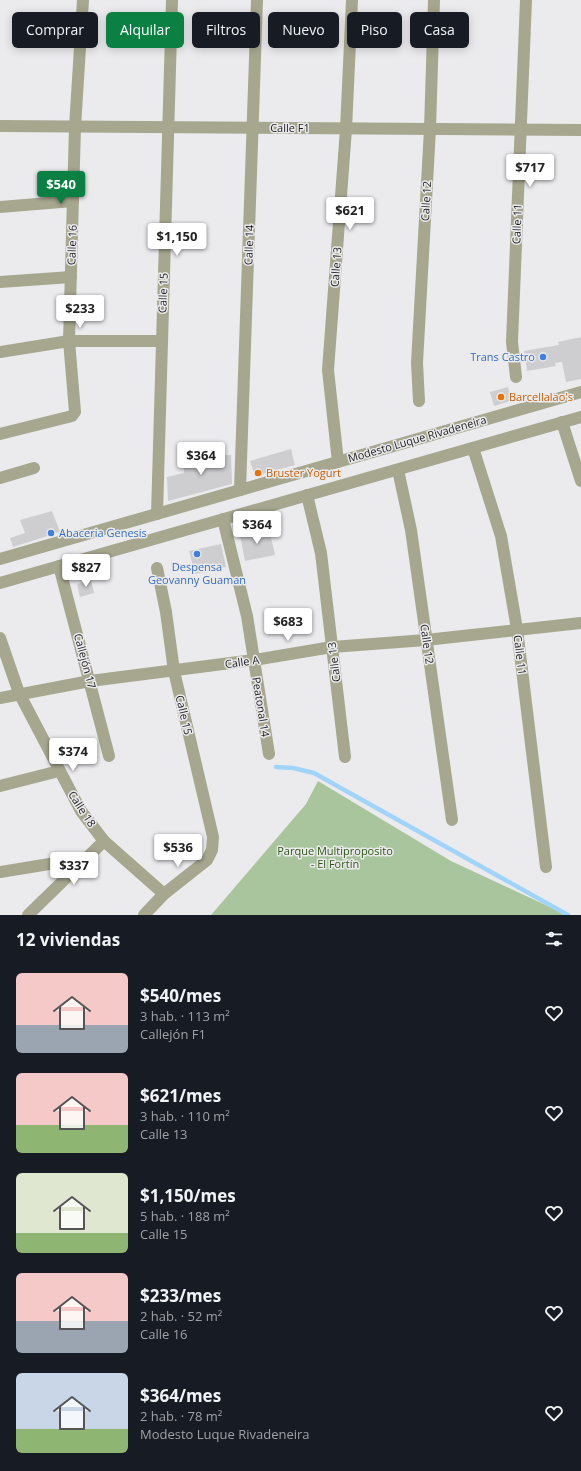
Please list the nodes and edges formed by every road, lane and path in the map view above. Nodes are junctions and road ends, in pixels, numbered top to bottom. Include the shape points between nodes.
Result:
1 (83, 0) edge
2 (172, 0) edge
3 (257, 0) edge
4 (352, 0) edge
5 (434, 0) edge
6 (526, 0) edge
7 (0, 126) edge
8 (75, 127) junction
9 (168, 128) junction
10 (253, 128) junction
11 (346, 129) junction
12 (430, 129) junction
13 (520, 130) junction
14 (581, 130) edge
15 (73, 201) junction
16 (0, 207) edge
17 (71, 277) junction
18 (0, 282) edge
19 (69, 341) junction
20 (162, 341) junction
21 (0, 352) edge
22 (516, 377) dead end
23 (581, 392) edge
24 (419, 401) dead end
25 (581, 417) edge
26 (562, 422) junction
27 (0, 434) edge
28 (473, 448) junction
29 (338, 462) junction
30 (34, 468) dead end
31 (398, 470) junction
32 (0, 478) edge
33 (581, 481) edge
34 (240, 490) junction
35 (307, 495) junction
36 (157, 514) junction
37 (222, 519) junction
38 (0, 559) edge
39 (59, 566) junction
40 (157, 568) dead end
41 (0, 583) edge
42 (581, 623) edge
43 (517, 629) junction
44 (0, 638) edge
45 (426, 640) junction
46 (332, 647) junction
47 (254, 660) junction
48 (174, 671) junction
49 (90, 681) junction
50 (19, 693) junction
51 (0, 698) edge
52 (269, 754) dead end
53 (109, 756) dead end
54 (346, 758) dead end
55 (59, 771) junction
56 (0, 786) edge
57 (452, 820) dead end
58 (104, 841) junction
59 (86, 858) junction
60 (546, 867) dead end
61 (0, 872) edge
62 (164, 894) junction
63 (28, 915) edge
64 (144, 915) edge

1 - 8 street, Calle 16
2 - 9 street, Calle 15
3 - 10 street, Calle 14
4 - 11 street, Calle 13
5 - 12 street, Calle 12
6 - 13 street, Calle 11
7 - 8 street, Calle F1
8 - 9 street, Calle F1
8 - 15 street, Calle 16
9 - 10 street, Calle F1
9 - 20 street, Calle 15
10 - 11 street, Calle F1
10 - 34 street, Calle 14
11 - 12 street, Calle F1
11 - 29 street, Calle 13 via 328,370
12 - 13 street, Calle F1
12 - 24 street, Calle 12 via 417,363
13 - 14 street, Calle F1
13 - 22 street, Calle 11 via 512,342
15 - 16 street
15 - 17 street, Calle 16
17 - 18 street
17 - 19 street, Calle 16
19 - 20 street
19 - 21 street
19 - 27 street, Calle 16 via 76,406 72,416
20 - 36 street, Calle 15
23 - 29 street, Modesto Luque Rivadeneira
25 - 26 street
26 - 28 street
26 - 33 street
28 - 31 street
28 - 43 street, Calle 11 via 501,536
29 - 34 street, Modesto Luque Rivadeneira
30 - 32 street
31 - 35 street
31 - 45 street, Calle 12 via 411,530
34 - 36 street, Modesto Luque Rivadeneira
35 - 37 street
35 - 46 street, Calle 13 via 321,553
36 - 38 street, Modesto Luque Rivadeneira
37 - 39 street
37 - 47 street, Peatonal 14 via 247,616
39 - 41 street
39 - 49 street, Callejón 17
40 - 48 street, Calle 15
42 - 43 street, Calle A
43 - 45 street, Calle A
43 - 60 street, Calle 11
44 - 50 street, Calle 18
45 - 46 street, Calle A
45 - 57 street, Calle 12
46 - 47 street, Calle A
46 - 54 street, Calle 13
47 - 48 street, Calle A
47 - 52 street, Peatonal 14
48 - 49 street, Calle A
48 - 62 street, Calle 15 via 213,838 212,850 207,860
49 - 50 street, Calle A
49 - 53 street, Callejón 17
50 - 51 street, Calle A
50 - 55 street, Calle 18
55 - 56 street
55 - 58 street, Calle 18 via 81,811
58 - 59 street
58 - 62 street, Calle 18
59 - 61 street
59 - 63 street
62 - 64 street

